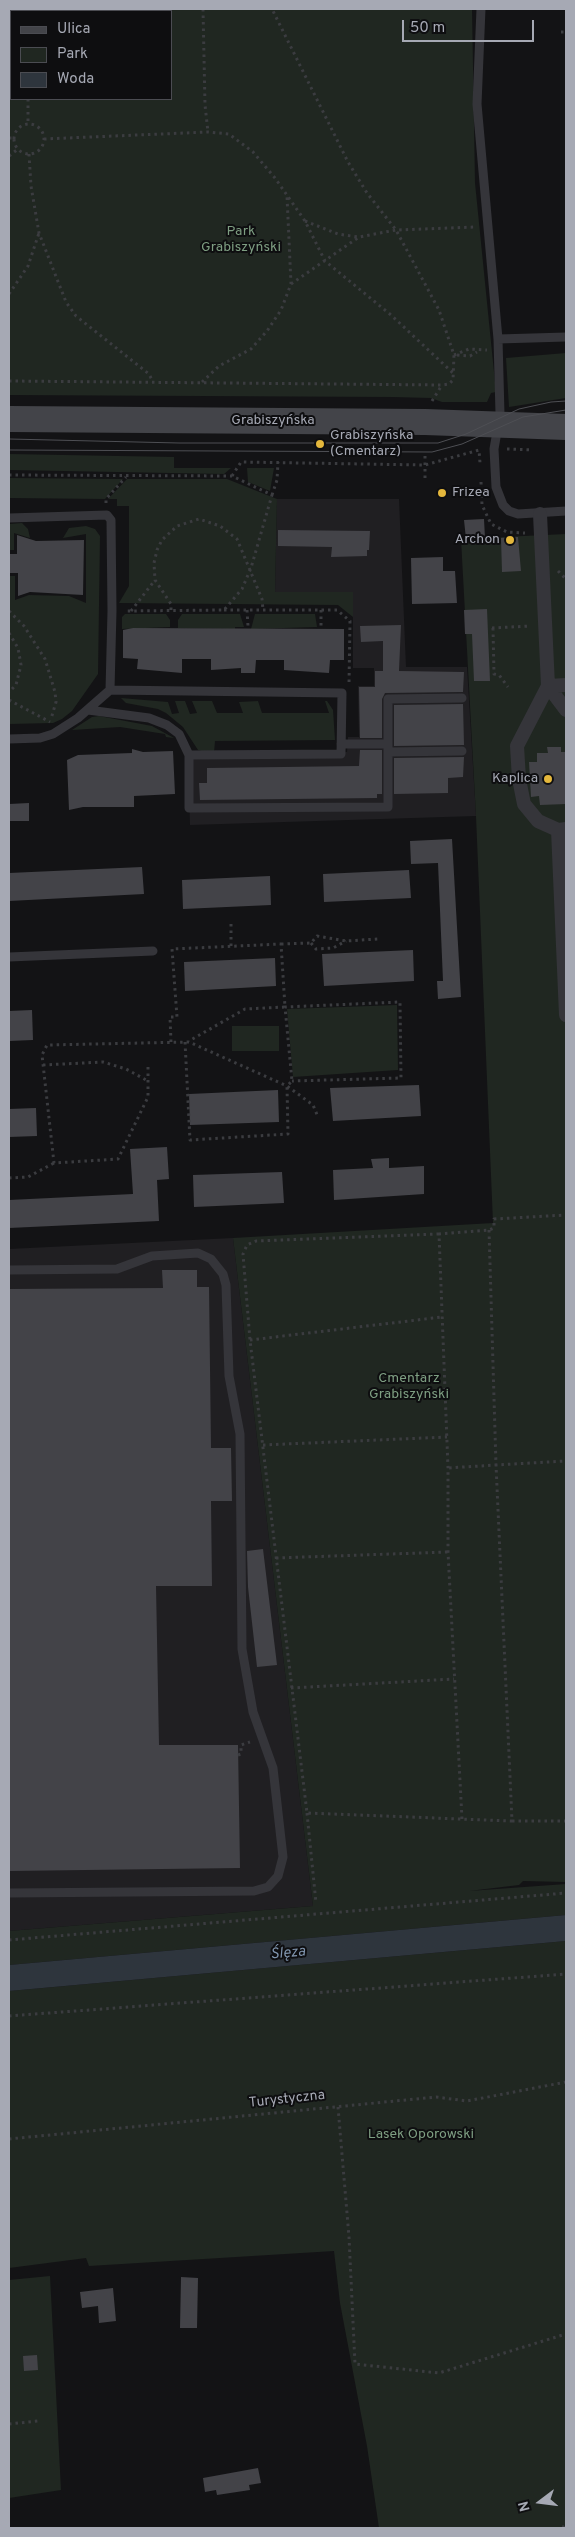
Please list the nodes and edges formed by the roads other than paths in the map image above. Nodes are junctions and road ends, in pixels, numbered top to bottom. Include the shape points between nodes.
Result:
1 (481, 9) edge
2 (566, 337) edge
3 (498, 339) junction
4 (9, 418) edge
5 (499, 425) junction
6 (566, 426) edge
7 (566, 511) edge
8 (540, 514) junction
9 (9, 518) edge
10 (566, 685) edge
11 (548, 686) junction
12 (110, 690) junction
13 (462, 698) dead end
14 (88, 710) junction
15 (566, 710) edge
16 (9, 739) edge
17 (341, 744) junction
18 (388, 748) junction
19 (462, 751) dead end
20 (189, 755) junction
21 (562, 829) edge
22 (154, 951) dead end
23 (9, 957) edge
24 (566, 1015) edge
25 (9, 1270) edge
26 (9, 1893) edge

1 - 3 lane via 477,104
2 - 3 lane
3 - 5 lane
4 - 5 main road, Grabiszyńska
5 - 6 main road, Grabiszyńska
5 - 8 lane via 494,449 499,496 509,511
7 - 8 lane
8 - 11 street
9 - 12 lane via 106,516 111,520
10 - 11 street
11 - 15 street
11 - 21 street via 517,746 519,779 524,804 538,821
12 - 14 lane
12 - 17 lane via 342,693
13 - 18 lane via 388,699
14 - 16 lane via 66,727 45,736
14 - 20 lane via 149,718 167,725 179,734
17 - 18 lane
17 - 20 lane via 341,754
18 - 19 lane
18 - 20 lane via 388,807 189,808
21 - 24 street
22 - 23 lane
25 - 26 lane via 116,1269 159,1255 198,1253 211,1259 223,1274 229,1376 240,1434 242,1649 253,1712 273,1768 283,1856 278,1876 268,1887 254,1891

